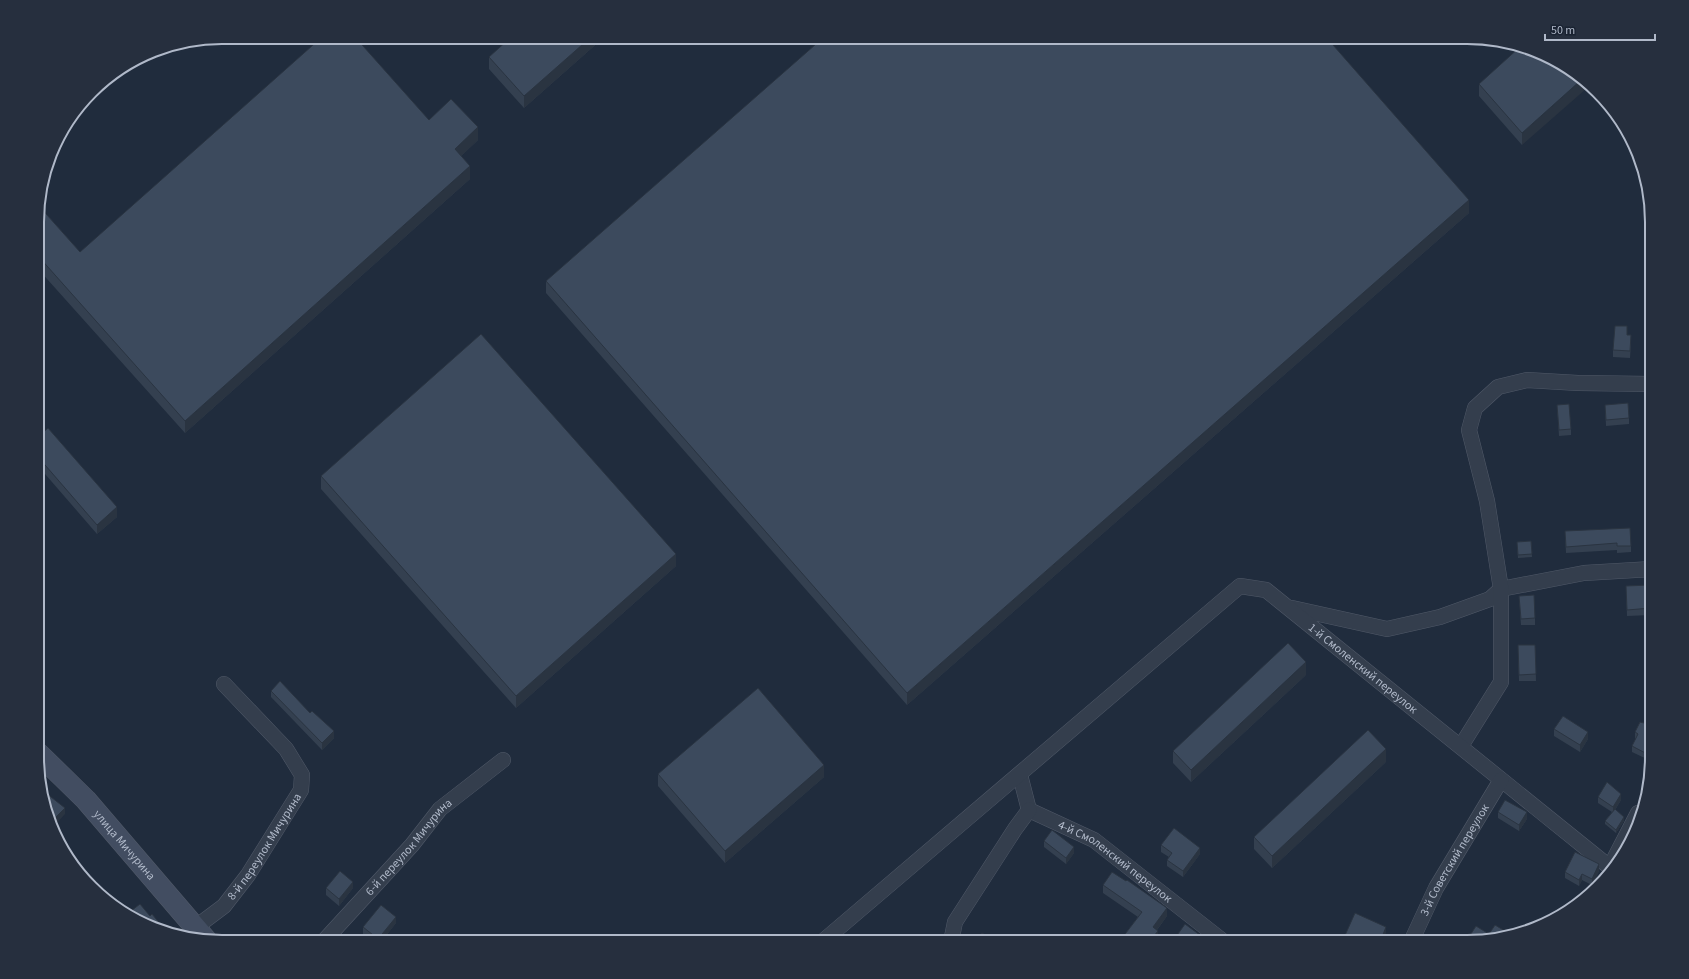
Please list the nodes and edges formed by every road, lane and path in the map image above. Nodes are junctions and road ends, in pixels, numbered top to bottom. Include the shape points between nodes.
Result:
1 (1645, 384) edge
2 (1645, 569) edge
3 (1501, 589) junction
4 (1289, 608) junction
5 (224, 684) dead end
6 (1461, 746) junction
7 (503, 760) dead end
8 (44, 763) edge
9 (1020, 775) junction
10 (1501, 780) junction
11 (1029, 810) junction
12 (1608, 865) edge
13 (201, 933) edge
14 (328, 935) edge
15 (830, 935) edge
16 (953, 935) edge
17 (1215, 935) edge
18 (1414, 935) edge

1 - 3 street via 1528,380 1498,387 1475,408 1469,430 1487,501
2 - 3 street via 1584,573
3 - 4 street via 1490,599 1440,616 1387,629
3 - 6 street via 1501,682
4 - 6 street, 1-й Смоленский переулок
4 - 9 street, 1-й Смоленский переулок via 1266,590 1240,586
5 - 13 street, 8-й переулок Мичурина via 286,749 302,774 301,790 248,875
6 - 10 street, 1-й Смоленский переулок
7 - 14 street, 6-й переулок Мичурина via 440,809 412,845
8 - 13 main road, улица Мичурина via 86,800
9 - 11 street
9 - 15 street
10 - 12 street, 1-й Смоленский переулок
10 - 18 street, 3-й Советский переулок via 1436,888
11 - 16 street via 956,922
11 - 17 street, 4-й Смоленский переулок via 1094,840

